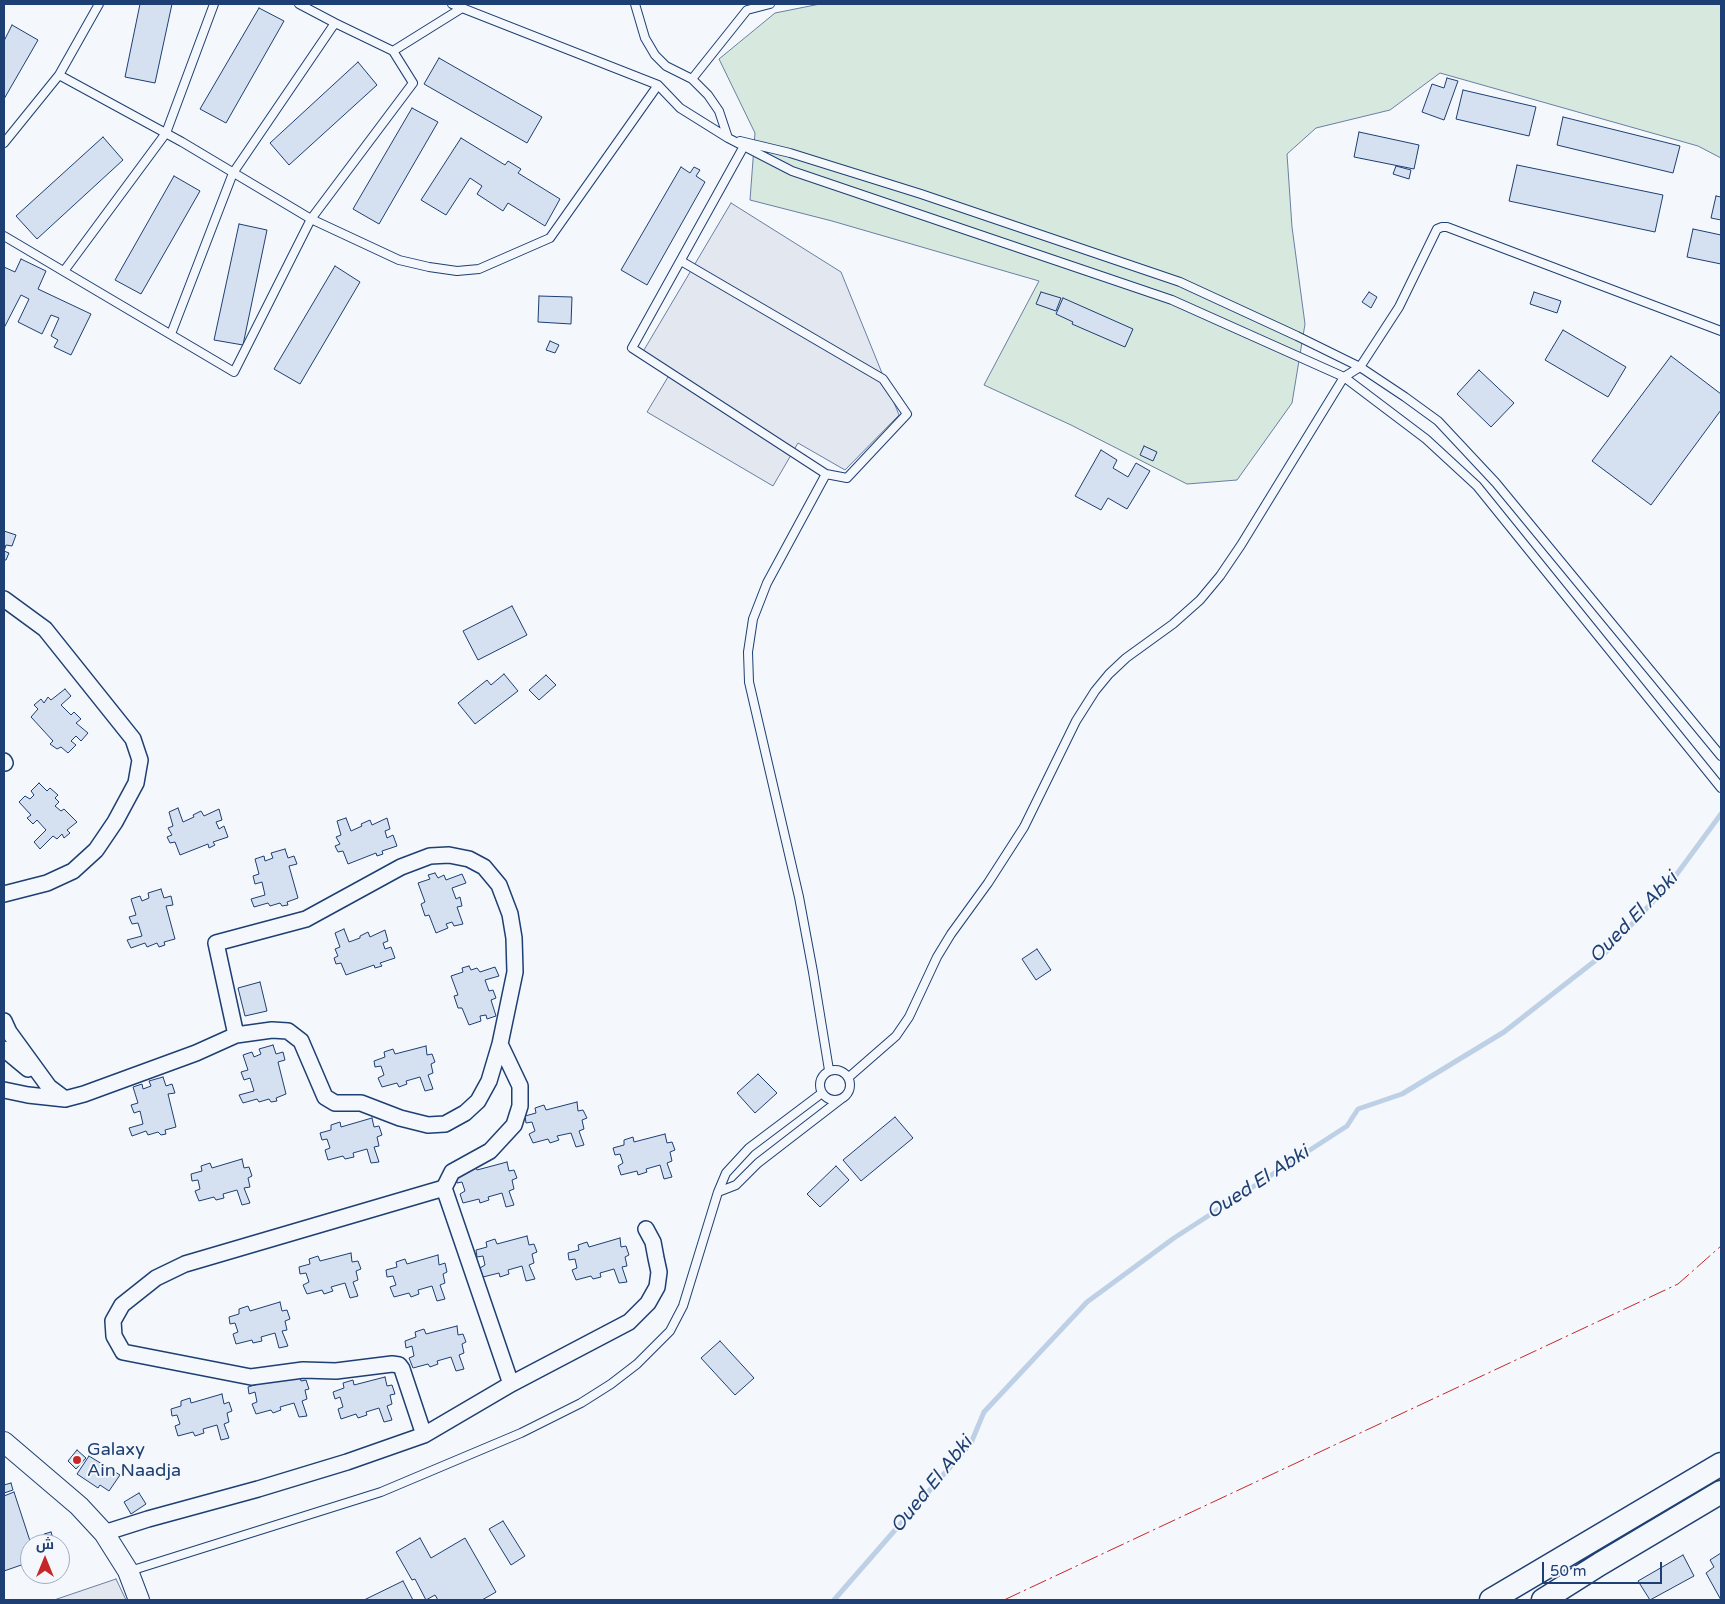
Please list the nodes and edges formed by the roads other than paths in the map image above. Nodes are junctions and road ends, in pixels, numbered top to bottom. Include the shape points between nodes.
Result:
1 (99, 4) edge
2 (214, 4) edge
3 (299, 4) edge
4 (452, 4) edge
5 (635, 4) edge
6 (770, 4) edge
7 (746, 7) edge
8 (462, 8) junction
9 (335, 23) junction
10 (393, 51) junction
11 (60, 75) junction
12 (692, 80) junction
13 (658, 85) junction
14 (166, 133) junction
15 (728, 138) junction
16 (4, 143) edge
17 (744, 146) junction
18 (233, 172) junction
19 (311, 219) junction
20 (4, 236) edge
21 (681, 261) junction
22 (64, 271) junction
23 (1721, 331) edge
24 (171, 334) junction
25 (1360, 367) junction
26 (1344, 377) junction
27 (826, 474) junction
28 (4, 599) edge
29 (1721, 756) edge
30 (1721, 788) edge
31 (4, 894) edge
32 (4, 1021) edge
33 (236, 1035) junction
34 (500, 1044) junction
35 (4, 1049) edge
36 (828, 1070) junction
37 (848, 1076) junction
38 (49, 1087) junction
39 (4, 1090) edge
40 (822, 1093) junction
41 (65, 1099) junction
42 (841, 1099) junction
43 (444, 1188) junction
44 (718, 1192) junction
45 (646, 1229) dead end
46 (511, 1384) junction
47 (424, 1435) junction
48 (4, 1442) edge
49 (1721, 1464) edge
50 (1721, 1492) edge
51 (104, 1533) junction
52 (128, 1571) junction
53 (139, 1600) edge
54 (1491, 1600) edge
55 (1542, 1600) edge

1 - 11 lane
2 - 14 lane
3 - 9 lane
4 - 8 lane
5 - 12 lane via 645,38 655,56
6 - 7 lane
7 - 12 lane
8 - 10 lane
8 - 13 lane
9 - 10 lane
9 - 18 lane
10 - 19 lane via 413,83
11 - 14 lane
11 - 16 lane
12 - 15 lane via 719,111
13 - 15 lane via 680,108
13 - 19 lane via 550,238 479,269 457,271 400,260
14 - 18 lane
14 - 22 lane
15 - 17 lane
15 - 25 lane via 790,153 921,194 1180,282
17 - 21 lane
17 - 26 lane via 792,171 1172,300
18 - 19 lane
18 - 24 lane
19 - 24 lane via 234,372
20 - 22 lane
21 - 27 lane via 632,348
21 - 27 lane via 883,379 907,414 847,478
22 - 24 lane
23 - 25 lane via 1442,227 1437,229 1398,307
25 - 26 lane
25 - 29 lane via 1438,421 1496,483
26 - 30 lane via 1426,439 1477,486
26 - 37 lane via 1220,576 1200,600 1126,658 1096,691 1076,721 1024,827 937,957 909,1017 896,1036
27 - 36 lane via 767,583 753,619 748,652 749,682 799,897
28 - 31 street via 45,629 132,738 140,760 136,783 96,850 73,871 47,883
32 - 38 street
33 - 34 street via 288,1031 301,1041 325,1096 336,1103 362,1103 400,1118 428,1124 445,1124 465,1113 478,1100 489,1081
33 - 34 street via 216,943 306,919 401,867 430,856 449,855 469,859 484,867 499,885 510,914 515,972
33 - 41 street via 187,1057
34 - 43 street via 520,1086 520,1106 514,1125 490,1151 452,1172
35 - 38 street
36 - 37 lane via 840,1070
36 - 40 lane via 821,1078
37 - 42 lane via 849,1092
38 - 41 street
39 - 41 street
40 - 42 lane via 830,1100
40 - 44 lane via 749,1148 726,1173
42 - 44 lane via 736,1184
43 - 46 street
43 - 47 street via 185,1264 156,1278 122,1305 113,1321 114,1336 123,1352 251,1377 303,1370 336,1371 399,1365
44 - 52 lane via 683,1306 670,1331 611,1384 521,1433 380,1492
45 - 46 street via 653,1242 659,1272 648,1303 629,1322
46 - 47 street
47 - 51 street via 347,1462
48 - 51 street via 79,1506
49 - 54 main road
50 - 55 main road
51 - 52 street
52 - 53 street

